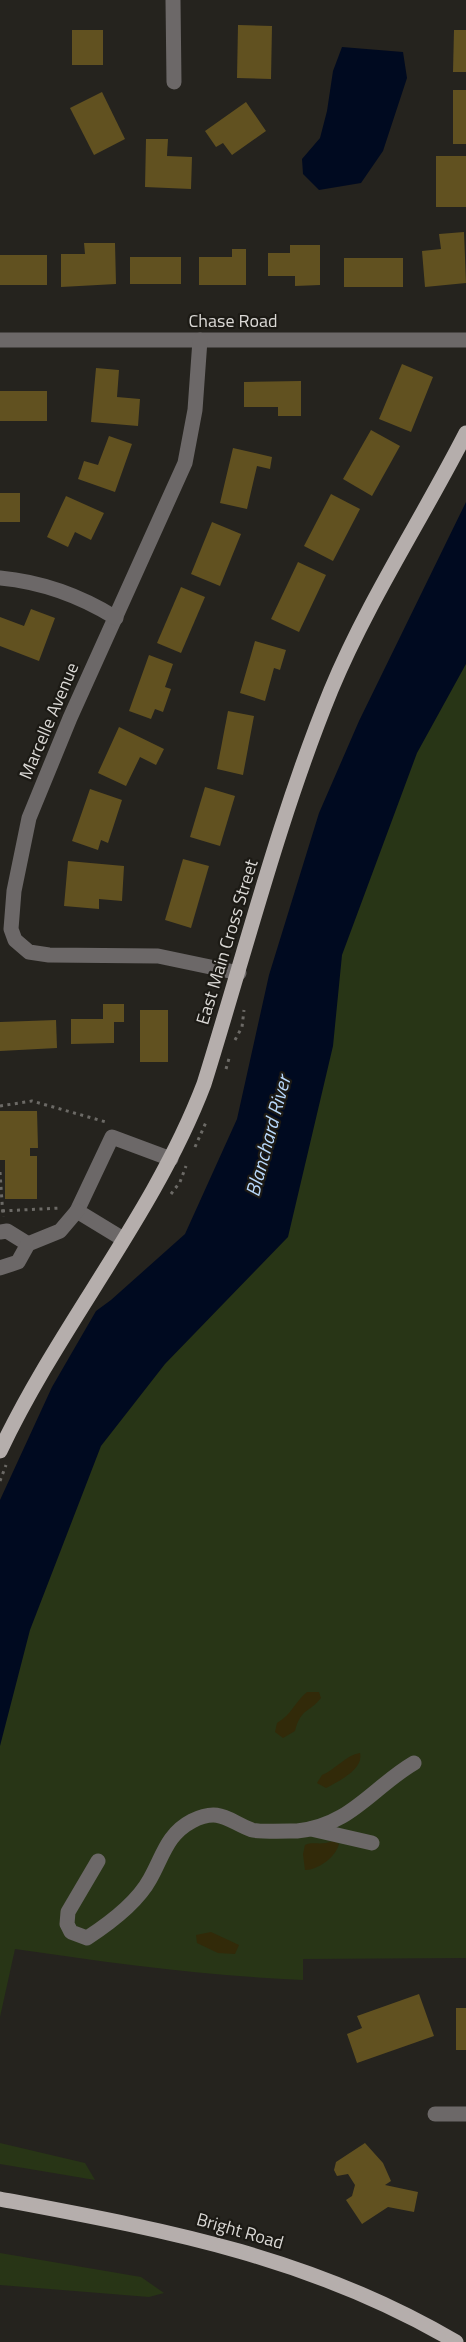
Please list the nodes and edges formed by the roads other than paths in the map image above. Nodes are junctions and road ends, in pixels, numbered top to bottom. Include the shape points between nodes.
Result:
1 (173, 0) edge
2 (174, 82) dead end
3 (0, 340) edge
4 (200, 340) junction
5 (466, 340) edge
6 (466, 433) edge
7 (0, 578) edge
8 (116, 618) junction
9 (239, 973) junction
10 (171, 1159) junction
11 (77, 1211) junction
12 (2, 1232) edge
13 (123, 1239) junction
14 (28, 1244) junction
15 (0, 1269) edge
16 (0, 1451) edge
17 (414, 1763) dead end
18 (308, 1828) junction
19 (372, 1843) dead end
20 (98, 1861) dead end
21 (435, 2114) dead end
22 (466, 2114) edge
23 (0, 2199) edge
24 (456, 2342) edge

1 - 2 street
3 - 4 street, Chase Road
4 - 5 street, Chase Road
4 - 8 street, Marcelle Avenue via 195,410 185,463
6 - 9 main road, East Main Cross Street via 370,608 332,689 286,816
7 - 8 street via 66,591
8 - 9 street, Marcelle Avenue via 29,818 17,870 11,929 15,940 29,952 158,956
9 - 10 main road, East Main Cross Street via 204,1083
10 - 11 street via 112,1137
10 - 13 main road, East Main Cross Street
11 - 13 street
11 - 14 street via 60,1231
12 - 14 street via 7,1231
13 - 16 main road, East Main Cross Street via 67,1327
14 - 15 street via 18,1262
17 - 18 street via 356,1810
18 - 19 street
18 - 20 street via 253,1830 225,1815 193,1820 176,1831 164,1847 150,1880 123,1912 87,1938 79,1937 67,1924 68,1912
21 - 22 street
23 - 24 main road, Bright Road via 160,2229 267,2258 358,2292

